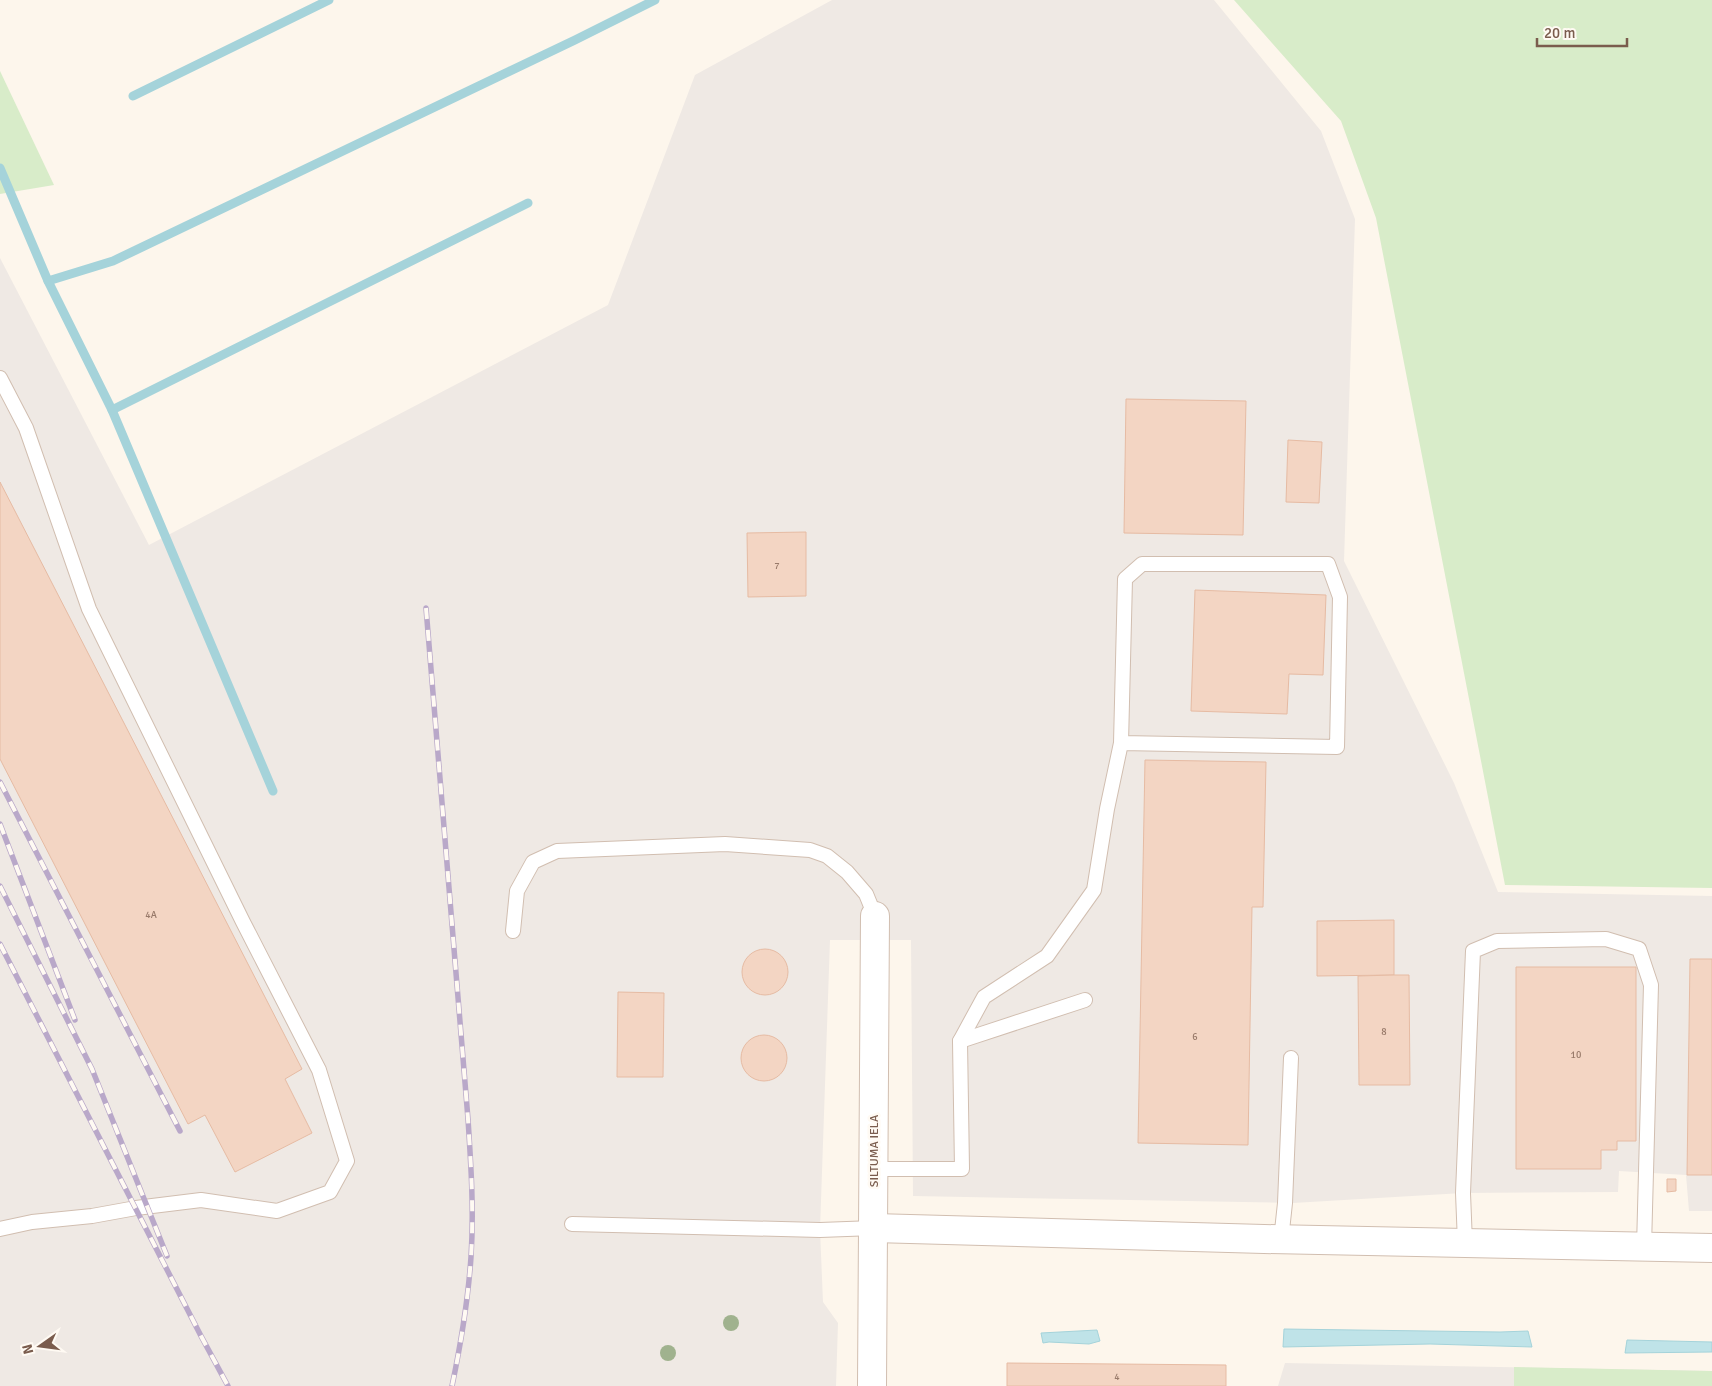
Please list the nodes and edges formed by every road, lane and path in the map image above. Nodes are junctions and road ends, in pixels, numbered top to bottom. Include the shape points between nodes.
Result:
1 (0, 378) edge
2 (1121, 743) junction
3 (876, 916) joint
4 (513, 931) dead end
5 (1085, 1000) dead end
6 (960, 1042) junction
7 (1291, 1058) dead end
8 (874, 1169) junction
9 (572, 1224) dead end
10 (0, 1228) edge
11 (874, 1228) junction
12 (1281, 1240) junction
13 (1465, 1243) junction
14 (1644, 1247) junction
15 (1712, 1248) edge
16 (872, 1386) edge

1 - 10 lane via 26,428 89,609 319,1070 347,1161 330,1192 277,1211 201,1200
2 - 2 lane via 1337,747 1340,598 1328,564 1142,564 1125,579
2 - 6 lane via 1094,890 1047,956 984,997
3 - 4 lane via 866,894 827,856 810,850 725,844 557,851 533,862 517,891
3 - 8 street, SILTUMA IELA
5 - 6 lane
6 - 8 lane via 962,1169
7 - 12 lane
8 - 11 street, SILTUMA IELA
9 - 11 lane via 820,1230
11 - 12 street
11 - 16 street, SILTUMA IELA
12 - 13 street
13 - 14 street
13 - 14 lane via 1463,1193 1473,951 1497,941 1606,939 1639,949 1650,985
14 - 15 street

